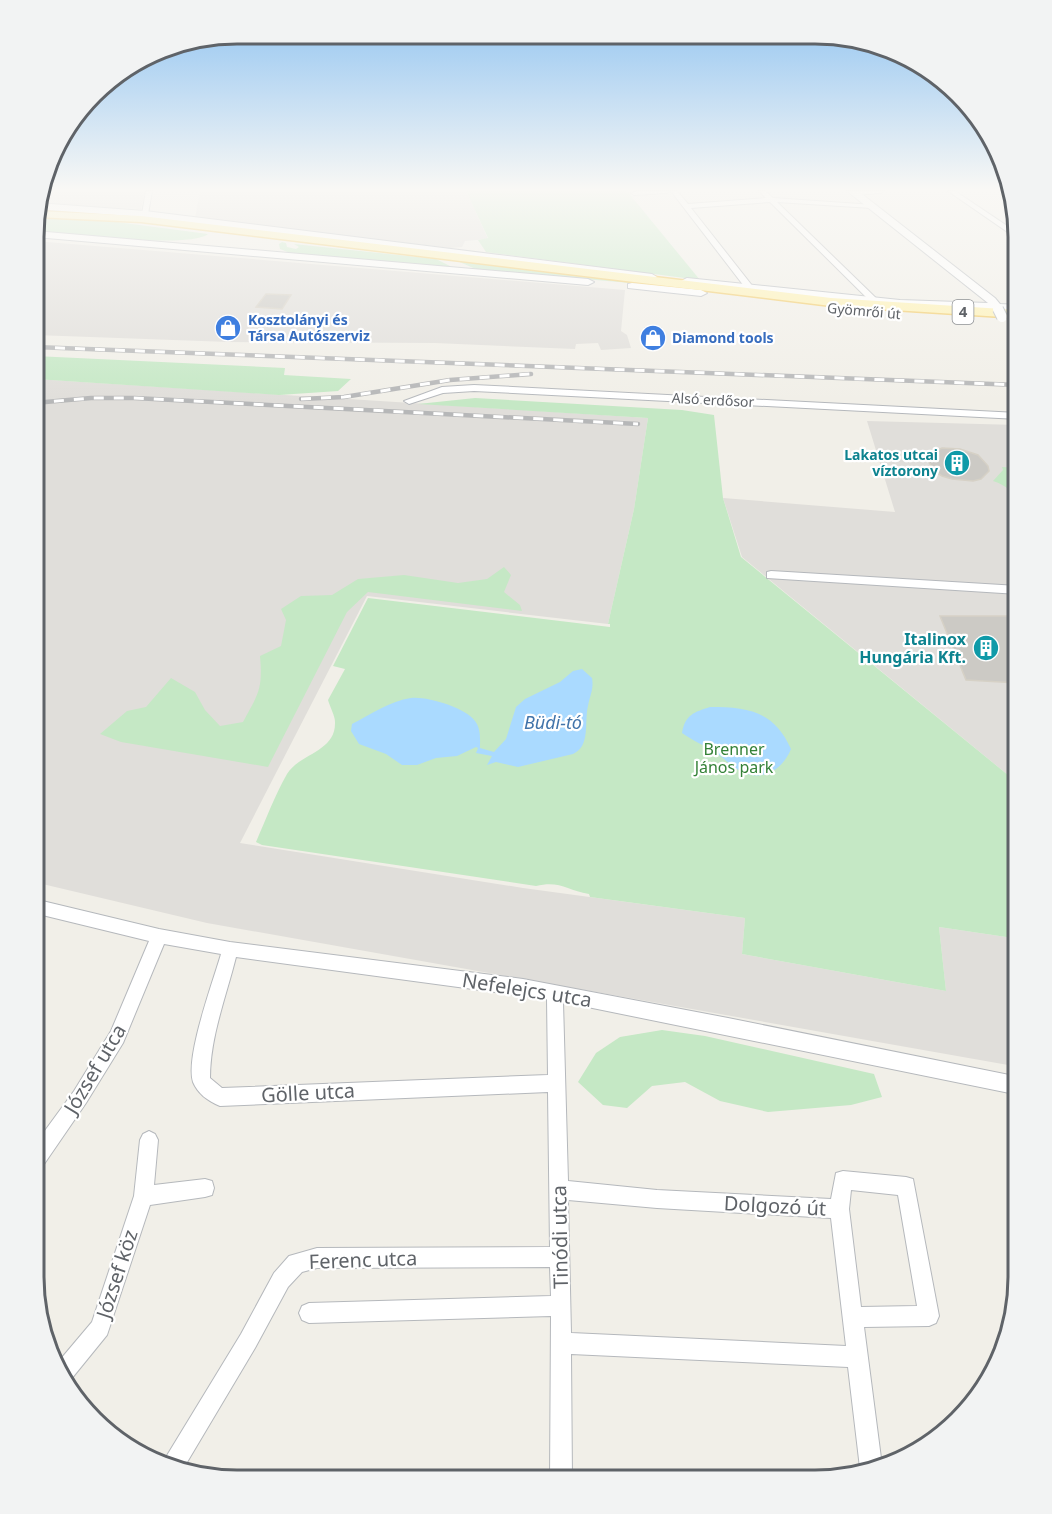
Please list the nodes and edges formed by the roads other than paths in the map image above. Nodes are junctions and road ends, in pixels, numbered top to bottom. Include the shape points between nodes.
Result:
1 (360, 262) edge
2 (449, 262) edge
3 (496, 262) edge
4 (535, 262) edge
5 (730, 262) edge
6 (835, 262) edge
7 (942, 262) edge
8 (494, 273) junction
9 (750, 288) junction
10 (874, 300) junction
11 (1009, 311) edge
12 (1009, 313) edge
13 (1000, 314) junction
14 (1009, 317) edge
15 (409, 401) dead end
16 (1009, 415) edge
17 (771, 575) dead end
18 (1009, 589) edge
19 (44, 908) edge
20 (159, 936) junction
21 (230, 949) junction
22 (555, 994) junction
23 (557, 1083) junction
24 (1008, 1084) edge
25 (149, 1140) dead end
26 (44, 1148) edge
27 (206, 1188) dead end
28 (559, 1190) junction
29 (143, 1196) junction
30 (839, 1209) junction
31 (560, 1257) junction
32 (561, 1306) junction
33 (309, 1313) dead end
34 (853, 1317) junction
35 (561, 1343) junction
36 (858, 1357) junction
37 (66, 1369) edge
38 (176, 1461) edge
39 (870, 1462) edge
40 (561, 1471) edge

1 - 8 street, Gyömrői út
2 - 8 street, Gyömrői út via 467,270
3 - 12 main road, 4 via 831,302
4 - 9 street, Gyömrői út
5 - 9 street
6 - 10 street
7 - 13 street via 990,300
8 - 13 street, Gyömrői út via 861,311
9 - 10 street, Gyömrői út
10 - 13 street, Gyömrői út
11 - 13 street, Gyömrői út
13 - 14 street, Gyömrői út
15 - 16 street, Alsó erdősor via 442,390 474,388
17 - 18 street
19 - 20 street, Nefelejcs utca
20 - 21 street, Nefelejcs utca
20 - 26 street, József utca via 117,1037
21 - 22 street, Nefelejcs utca
21 - 23 street, Gölle utca via 202,1058 201,1080 220,1097
22 - 23 street, Tinódi utca
22 - 24 street, Nefelejcs utca
23 - 28 street, Tinódi utca
25 - 29 street, József köz
27 - 29 street
28 - 30 street, Dolgozó út
28 - 31 street, Tinódi utca
29 - 37 street, József köz via 100,1328
30 - 34 street, Dolgozó út
30 - 34 street via 843,1180 906,1186 929,1316
31 - 32 street, Tinódi utca
31 - 38 street, Ferenc utca via 317,1257 296,1263 281,1280
32 - 33 street
32 - 35 street, Tinódi utca
34 - 36 street, Dolgozó út
35 - 36 street
35 - 40 street, Tinódi utca
36 - 39 street, Dolgozó út

